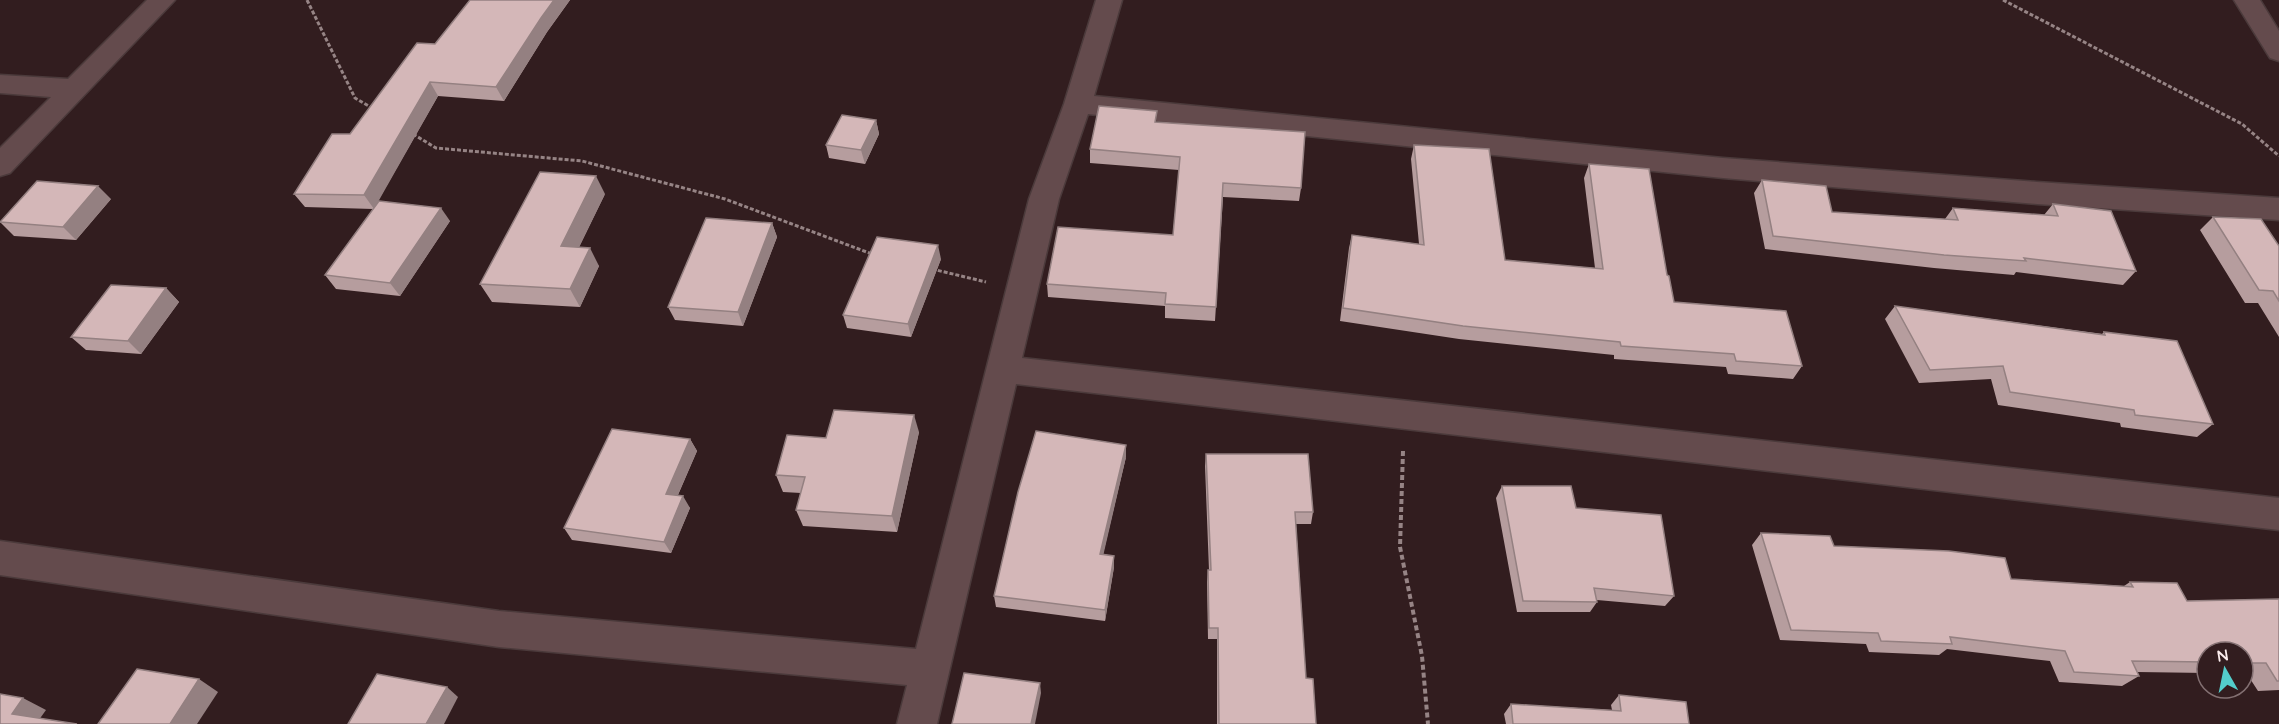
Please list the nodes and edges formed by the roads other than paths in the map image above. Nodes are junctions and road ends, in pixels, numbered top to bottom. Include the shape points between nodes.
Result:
1 (162, 0) edge
2 (1109, 0) edge
3 (2247, 0) edge
4 (2279, 52) edge
5 (0, 84) edge
6 (74, 89) junction
7 (1078, 104) junction
8 (0, 166) edge
9 (2279, 208) edge
10 (1003, 369) junction
11 (2279, 514) edge
12 (0, 558) edge
13 (932, 669) junction
14 (917, 724) edge

1 - 6 street
2 - 7 street
3 - 4 street
5 - 6 street
6 - 8 street
7 - 9 street via 1723,168
7 - 10 street via 1044,199
10 - 11 street
10 - 13 street
12 - 13 street via 499,629
13 - 14 street

